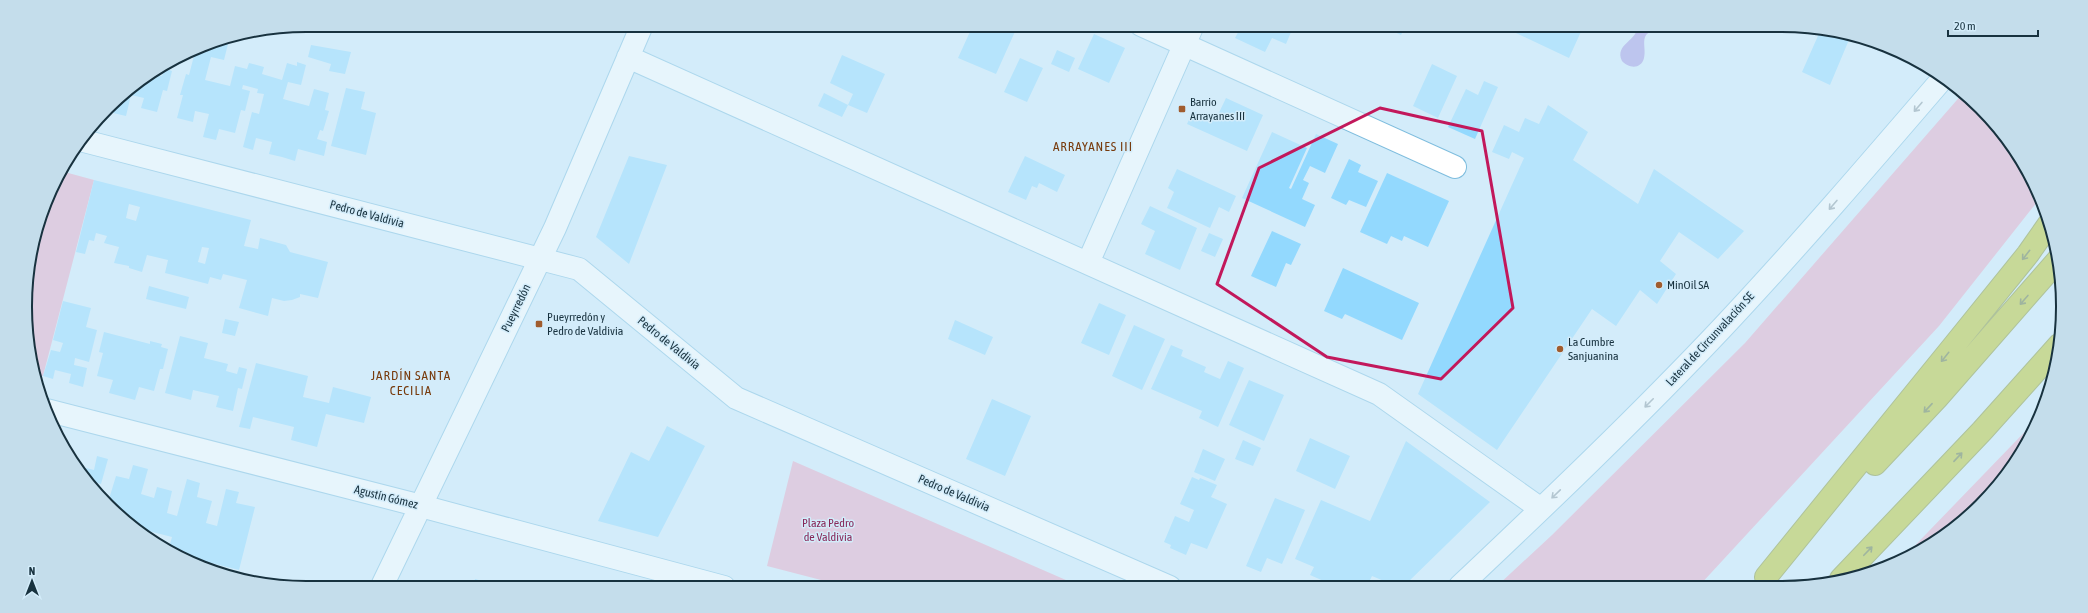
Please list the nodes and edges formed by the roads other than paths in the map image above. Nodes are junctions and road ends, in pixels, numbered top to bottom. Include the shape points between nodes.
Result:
1 (639, 32) edge
2 (1156, 32) edge
3 (1190, 32) edge
4 (1185, 45) junction
5 (628, 57) junction
6 (1940, 82) edge
7 (87, 142) edge
8 (1455, 167) dead end
9 (2045, 230) edge
10 (539, 259) junction
11 (1088, 264) junction
12 (2053, 266) edge
13 (2052, 353) edge
14 (2049, 367) edge
15 (53, 412) edge
16 (1982, 431) junction
17 (421, 506) junction
18 (1541, 509) junction
19 (1846, 574) edge
20 (385, 581) edge
21 (702, 581) edge
22 (1156, 581) edge
23 (1465, 581) edge
24 (1761, 581) edge

1 - 5 street, Pueyrredón
2 - 4 street
3 - 4 street
4 - 8 street
4 - 11 street
5 - 10 street, Pueyrredón via 555,228
5 - 11 street
6 -> 18 street, Lateral de Circunvalación SE via 1722,328 1653,400
7 - 10 street, Pedro de Valdivia
9 -> 24 highway via 1957,342
10 - 17 street, Pueyrredón
10 - 22 street, Pedro de Valdivia via 579,270 736,398
11 - 18 street via 1379,394
12 -> 24 highway via 1937,398
13 - 16 highway
14 - 16 highway
15 - 17 street, Agustín Gómez
19 -> 16 highway
17 - 20 street, Pueyrredón
17 - 21 street, Agustín Gómez
18 - 23 street, Lateral de Circunvalación SE

